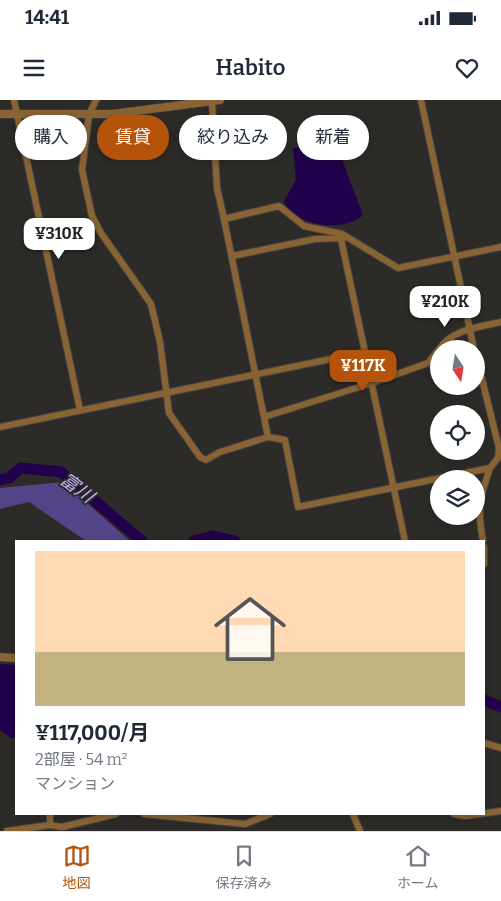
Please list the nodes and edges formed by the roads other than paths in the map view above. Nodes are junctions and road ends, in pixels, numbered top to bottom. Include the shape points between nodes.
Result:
1 (14, 100) edge
2 (96, 100) edge
3 (220, 100) edge
4 (421, 100) edge
5 (214, 101) edge
6 (0, 114) edge
7 (17, 114) junction
8 (89, 116) junction
9 (224, 218) junction
10 (344, 238) junction
11 (501, 247) edge
12 (232, 256) junction
13 (454, 258) junction
14 (501, 322) edge
15 (469, 329) junction
16 (447, 340) edge
17 (472, 340) edge
18 (365, 352) junction
19 (430, 360) edge
20 (255, 374) junction
21 (372, 383) junction
22 (485, 390) edge
23 (167, 392) junction
24 (80, 410) junction
25 (264, 417) junction
26 (0, 427) edge
27 (268, 437) junction
28 (500, 448) edge
29 (490, 468) junction
30 (393, 488) junction
31 (405, 540) edge
32 (483, 540) edge
33 (0, 657) edge
34 (15, 658) edge
35 (485, 744) edge
36 (501, 748) edge
37 (501, 811) edge
38 (485, 813) edge
39 (50, 815) edge
40 (112, 815) edge
41 (152, 815) edge
42 (268, 815) edge
43 (353, 815) edge
44 (460, 815) edge
45 (472, 815) edge
46 (50, 825) junction
47 (246, 827) edge
48 (7, 831) edge
49 (360, 831) edge

1 - 7 street
2 - 8 street
3 - 5 street
4 - 13 street
5 - 8 street
5 - 9 street via 216,181
6 - 7 street
7 - 8 street
7 - 24 street
8 - 23 street via 82,170 92,216 150,304 157,326
9 - 10 street via 279,206 304,226 342,234
9 - 12 street
10 - 12 street via 315,239
10 - 13 street via 398,268
10 - 18 street
11 - 13 street
12 - 20 street
13 - 15 street
14 - 15 street
15 - 16 street
15 - 17 street
18 - 20 street
18 - 21 street
19 - 21 street
20 - 23 street
20 - 25 street
21 - 25 street
21 - 30 street
22 - 28 street
23 - 24 street
23 - 27 street via 169,412 200,457 206,460 220,452
24 - 26 street
25 - 27 street
27 - 30 street via 285,440 298,507
28 - 29 street via 498,458
29 - 30 street
29 - 32 street via 479,505
30 - 31 street
33 - 34 street
35 - 36 street
37 - 38 street
39 - 46 street
40 - 46 street via 62,827
41 - 47 street
42 - 47 street
43 - 49 street
44 - 45 street
46 - 48 street

